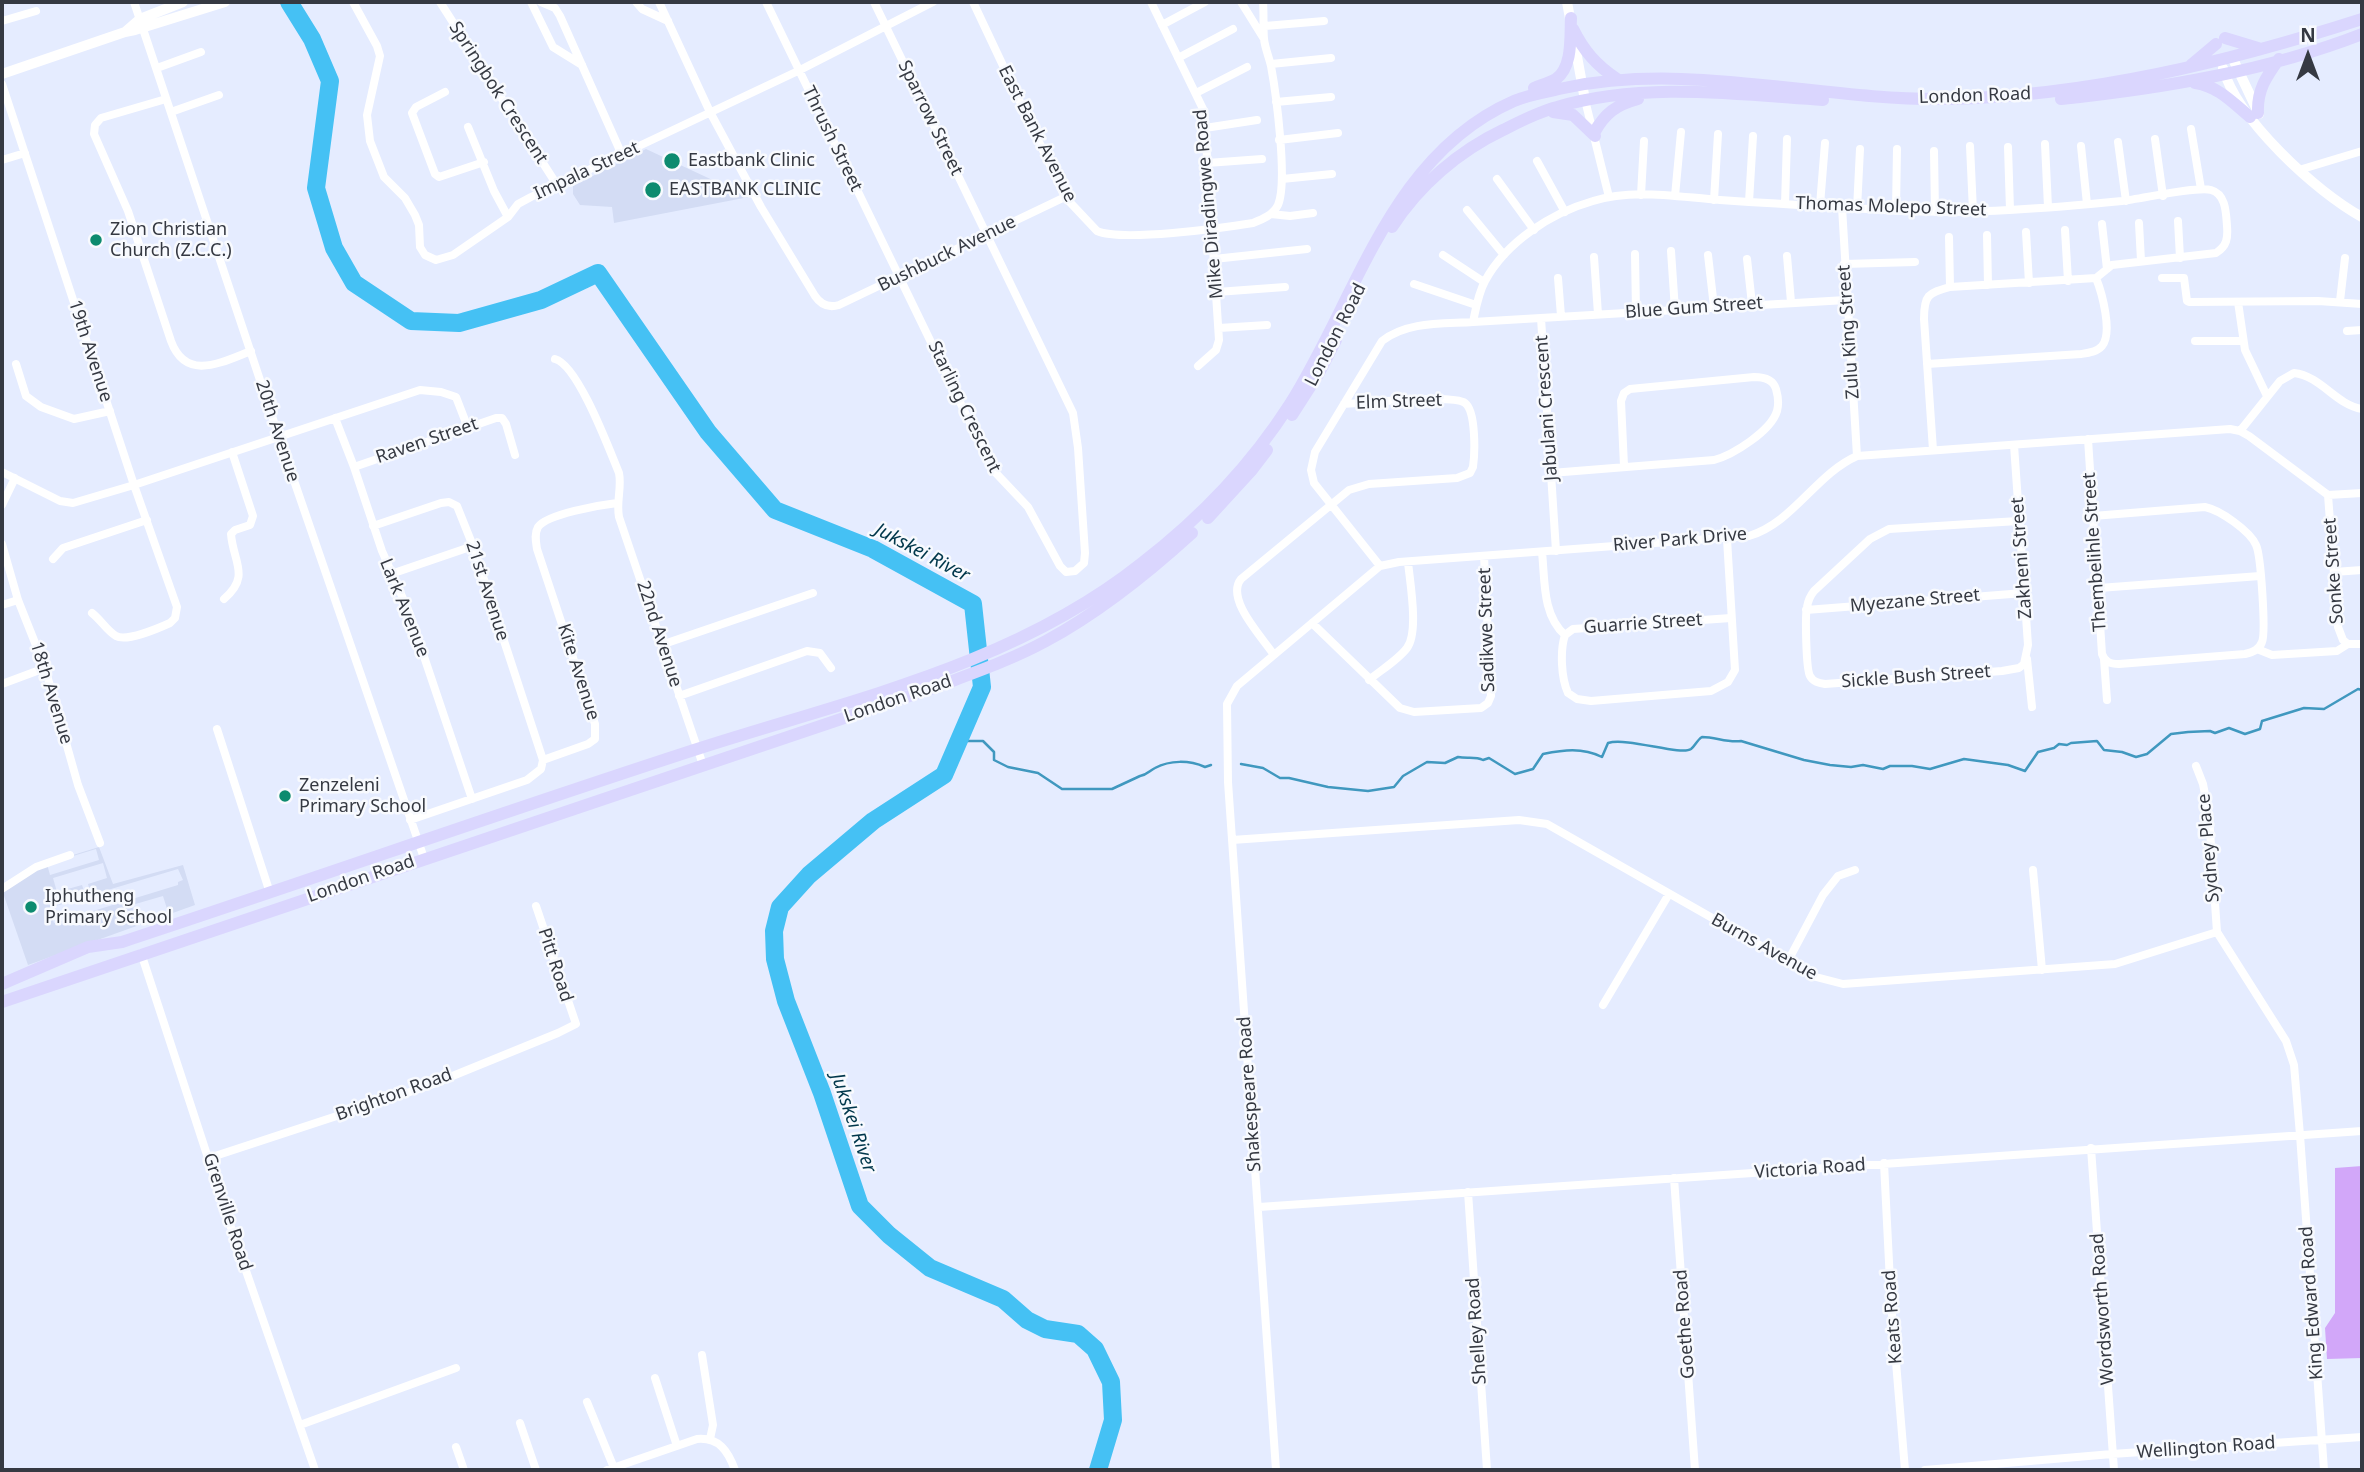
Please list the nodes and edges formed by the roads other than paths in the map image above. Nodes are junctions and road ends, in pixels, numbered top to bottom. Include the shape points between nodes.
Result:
1 (134, 2) edge
2 (183, 2) edge
3 (225, 2) edge
4 (353, 2) edge
5 (440, 2) edge
6 (531, 2) edge
7 (541, 2) edge
8 (636, 2) edge
9 (659, 2) edge
10 (766, 2) edge
11 (874, 2) edge
12 (933, 2) edge
13 (973, 2) edge
14 (1152, 2) edge
15 (1205, 2) edge
16 (1241, 2) edge
17 (1263, 2) edge
18 (1567, 2) edge
19 (36, 11) dead end
20 (2362, 19) edge
21 (2, 21) edge
22 (668, 21) junction
23 (1324, 21) dead end
24 (141, 23) junction
25 (1572, 24) junction
26 (885, 25) junction
27 (1162, 25) junction
28 (1265, 26) junction
29 (1233, 29) dead end
30 (2362, 34) edge
31 (1264, 39) junction
32 (2264, 49) junction
33 (201, 52) dead end
34 (1178, 58) junction
35 (1331, 58) dead end
36 (2227, 59) junction
37 (2279, 60) junction
38 (1271, 64) junction
39 (582, 65) junction
40 (1247, 67) dead end
41 (2188, 67) junction
42 (156, 68) junction
43 (798, 71) junction
44 (2231, 72) junction
45 (2, 74) edge
46 (1617, 79) junction
47 (2185, 82) junction
48 (2, 84) edge
49 (1581, 84) junction
50 (445, 92) dead end
51 (1661, 92) junction
52 (1196, 93) junction
53 (219, 95) dead end
54 (1331, 97) dead end
55 (1523, 97) junction
56 (166, 99) junction
57 (1585, 100) junction
58 (1276, 102) junction
59 (171, 112) junction
60 (710, 112) junction
61 (1538, 113) junction
62 (2254, 115) junction
63 (1257, 120) dead end
64 (468, 127) dead end
65 (1205, 128) junction
66 (2191, 129) dead end
67 (1681, 132) dead end
68 (1338, 133) dead end
69 (1595, 134) junction
70 (1718, 134) dead end
71 (1753, 136) dead end
72 (1787, 139) dead end
73 (2155, 139) dead end
74 (1279, 140) junction
75 (1644, 141) dead end
76 (2118, 142) dead end
77 (1825, 143) dead end
78 (2045, 144) dead end
79 (1970, 146) dead end
80 (2081, 146) dead end
81 (2008, 147) dead end
82 (1860, 149) dead end
83 (1896, 149) dead end
84 (1934, 151) dead end
85 (2362, 151) edge
86 (25, 153) junction
87 (622, 155) junction
88 (1262, 159) dead end
89 (2, 160) edge
90 (484, 162) junction
91 (1537, 162) dead end
92 (1207, 163) junction
93 (2299, 170) junction
94 (1332, 174) dead end
95 (1282, 179) junction
96 (1497, 179) dead end
97 (557, 185) junction
98 (2200, 189) junction
99 (1641, 195) junction
100 (1675, 196) junction
101 (2163, 196) junction
102 (1065, 197) junction
103 (1609, 197) junction
104 (1714, 200) junction
105 (2126, 201) junction
106 (1749, 202) junction
107 (1785, 204) junction
108 (2087, 204) junction
109 (1819, 205) junction
110 (1842, 207) junction
111 (2048, 207) junction
112 (1857, 209) junction
113 (2010, 209) junction
114 (1467, 210) dead end
115 (1896, 211) junction
116 (1973, 211) junction
117 (1565, 212) junction
118 (1935, 212) junction
119 (1313, 213) dead end
120 (1271, 214) junction
121 (508, 217) junction
122 (2362, 217) edge
123 (2178, 221) dead end
124 (2139, 223) dead end
125 (2102, 224) dead end
126 (1212, 228) junction
127 (1534, 230) junction
128 (2065, 230) dead end
129 (2026, 232) dead end
130 (986, 235) junction
131 (1987, 235) dead end
132 (1949, 237) dead end
133 (1307, 249) dead end
134 (1671, 251) dead end
135 (1635, 254) dead end
136 (1443, 255) dead end
137 (1504, 255) junction
138 (1708, 255) dead end
139 (1787, 256) dead end
140 (1594, 257) dead end
141 (2180, 258) junction
142 (2345, 258) dead end
143 (1214, 259) junction
144 (1747, 259) dead end
145 (2141, 261) junction
146 (1915, 262) dead end
147 (1844, 264) junction
148 (2107, 269) junction
149 (900, 276) junction
150 (1558, 278) dead end
151 (2096, 278) junction
152 (2162, 278) dead end
153 (2068, 281) junction
154 (1484, 282) junction
155 (2029, 283) junction
156 (1414, 284) dead end
157 (1988, 285) junction
158 (1285, 287) dead end
159 (1950, 287) junction
160 (1217, 292) junction
161 (1846, 300) junction
162 (1791, 302) junction
163 (2238, 302) junction
164 (2340, 302) junction
165 (1752, 304) junction
166 (2362, 304) edge
167 (1476, 305) junction
168 (1714, 307) junction
169 (1675, 310) junction
170 (1636, 312) junction
171 (1598, 314) junction
172 (1561, 316) junction
173 (1541, 318) junction
174 (1473, 322) junction
175 (1267, 325) dead end
176 (1219, 328) junction
177 (2362, 330) edge
178 (2347, 331) dead end
179 (2195, 341) dead end
180 (2243, 341) junction
181 (251, 351) junction
182 (555, 359) dead end
183 (16, 364) dead end
184 (1927, 364) junction
185 (1198, 366) dead end
186 (2267, 397) junction
187 (1344, 404) junction
188 (2362, 409) edge
189 (110, 411) junction
190 (335, 418) junction
191 (468, 428) junction
192 (2240, 431) junction
193 (279, 437) junction
194 (2088, 439) junction
195 (2014, 445) junction
196 (1933, 450) junction
197 (232, 452) junction
198 (515, 455) dead end
199 (1857, 456) junction
200 (1624, 466) junction
201 (354, 467) junction
202 (2, 471) edge
203 (1551, 473) junction
204 (15, 478) junction
205 (134, 485) junction
206 (2362, 492) edge
207 (2328, 495) junction
208 (617, 503) junction
209 (2, 505) edge
210 (1331, 505) junction
211 (2093, 516) junction
212 (147, 520) junction
213 (2018, 521) junction
214 (373, 526) junction
215 (1727, 538) junction
216 (2, 544) edge
217 (473, 546) junction
218 (1556, 551) junction
219 (1542, 552) junction
220 (1484, 556) junction
221 (53, 559) dead end
222 (1408, 562) junction
223 (1380, 566) junction
224 (2362, 570) edge
225 (2334, 572) junction
226 (391, 573) junction
227 (2260, 576) junction
228 (2099, 588) junction
229 (813, 593) dead end
230 (2024, 593) junction
231 (224, 599) dead end
232 (18, 600) junction
233 (2, 605) edge
234 (1806, 610) junction
235 (92, 613) dead end
236 (1731, 618) junction
237 (1312, 624) junction
238 (1564, 638) junction
239 (2348, 644) junction
240 (2362, 644) edge
241 (661, 645) junction
242 (2259, 647) junction
243 (1275, 655) junction
244 (2027, 659) junction
245 (2106, 661) junction
246 (45, 668) junction
247 (831, 668) dead end
248 (936, 680) junction
249 (1369, 680) junction
250 (2, 684) edge
251 (679, 696) junction
252 (2108, 700) dead end
253 (2032, 707) dead end
254 (217, 729) dead end
255 (698, 749) junction
256 (543, 760) junction
257 (703, 765) junction
258 (2196, 766) dead end
259 (472, 799) junction
260 (410, 820) junction
261 (1232, 840) junction
262 (418, 841) junction
263 (100, 843) dead end
264 (70, 855) dead end
265 (424, 858) junction
266 (1855, 870) dead end
267 (2033, 870) dead end
268 (2, 889) edge
269 (270, 893) junction
270 (1669, 894) junction
271 (536, 906) dead end
272 (2217, 932) junction
273 (141, 954) junction
274 (1788, 961) junction
275 (2042, 970) junction
276 (2, 984) edge
277 (2, 1002) edge
278 (1603, 1005) dead end
279 (576, 1024) joint
280 (2362, 1131) edge
281 (2300, 1135) junction
282 (2091, 1149) junction
283 (209, 1158) junction
284 (1884, 1163) junction
285 (1674, 1178) junction
286 (1468, 1192) junction
287 (1259, 1207) junction
288 (702, 1355) dead end
289 (456, 1368) dead end
290 (654, 1378) dead end
291 (587, 1402) dead end
292 (520, 1423) dead end
293 (300, 1425) junction
294 (2362, 1437) edge
295 (710, 1439) junction
296 (2322, 1440) junction
297 (677, 1446) junction
298 (456, 1447) dead end
299 (2112, 1454) junction
300 (611, 1469) edge
301 (315, 1470) edge
302 (464, 1470) edge
303 (536, 1470) edge
304 (735, 1470) edge
305 (1276, 1470) edge
306 (1487, 1470) edge
307 (1695, 1470) edge
308 (1905, 1470) edge
309 (1925, 1470) edge
310 (2114, 1470) edge
311 (2324, 1470) edge

1 - 24 street, 20th Avenue
2 - 24 street
3 - 24 street
4 - 121 street, Impala Street via 380,56 367,115 370,141 384,177 415,215 421,251 430,258 444,259
5 - 97 street, Springbok Crescent
6 - 39 street via 553,47
7 - 39 street via 555,8
8 - 22 street
9 - 22 street
10 - 43 street, Thrush Street
11 - 26 street, Sparrow Street
12 - 26 street, Impala Street
13 - 102 street, East Bank Avenue
14 - 27 street, Mike Diradingwe Road
15 - 27 street
16 - 31 street
17 - 28 street
18 - 25 street
19 - 21 street
20 - 32 main road, London Road
22 - 60 street
23 - 28 street
24 - 42 street, 20th Avenue
24 - 45 street
25 - 46 main road via 1594,62
25 - 49 street
25 - 55 main road via 1562,72
26 - 43 street, Impala Street
26 - 130 street, Sparrow Street
27 - 34 street, Mike Diradingwe Road
28 - 31 street
29 - 34 street
30 - 37 main road, London Road
31 - 38 street
32 - 36 main road, London Road
32 - 41 main road via 2220,41
33 - 42 street
34 - 52 street, Mike Diradingwe Road
35 - 38 street
36 - 41 main road, London Road
36 - 44 street
37 - 44 main road, London Road
37 - 62 main road via 2265,78
38 - 58 street
39 - 87 street
40 - 52 street
41 - 46 main road, London Road via 2076,89 1946,99 1681,77
42 - 56 street, 20th Avenue
43 - 60 street, Impala Street
43 - 149 street, Thrush Street
44 - 47 main road, London Road
44 - 62 street
46 - 49 main road, London Road
47 - 51 main road, London Road via 2040,101 1964,104
47 - 62 main road via 2212,87
48 - 86 street, 19th Avenue
49 - 55 main road, London Road
49 - 57 street
50 - 90 street via 412,113 435,174 447,176
51 - 57 main road, London Road
51 - 69 main road via 1614,108
52 - 65 street, Mike Diradingwe Road via 1203,106
53 - 59 street
54 - 58 street
55 - 248 main road, London Road via 1461,132 1409,189 1385,224 1292,402 1256,452 1202,512 1100,595
56 - 59 street, 20th Avenue
56 - 181 street via 101,118 94,134 125,203 178,355 201,367
57 - 61 main road, London Road
57 - 69 street
58 - 74 street
59 - 181 street, 20th Avenue
60 - 87 street, Impala Street
60 - 149 street, Bushbuck Avenue via 815,296 827,306 839,305
61 - 69 main road via 1573,115
61 - 248 main road, London Road via 1458,156 1425,185 1387,236 1319,373 1264,455 1156,566 1066,630 993,665
62 - 93 street
63 - 65 street
64 - 90 street
65 - 92 street, Mike Diradingwe Road
66 - 98 street
67 - 100 street
68 - 74 street
69 - 103 street
70 - 104 street
71 - 106 street
72 - 107 street
73 - 101 street
74 - 95 street
75 - 99 street
76 - 105 street
77 - 109 street
78 - 111 street
79 - 116 street
80 - 108 street
81 - 113 street
82 - 112 street
83 - 115 street
84 - 118 street
85 - 93 street
86 - 89 street
86 - 189 street, 19th Avenue
87 - 97 street, Impala Street
88 - 92 street
90 - 121 street
91 - 117 street
92 - 126 street, Mike Diradingwe Road
93 - 122 street
94 - 95 street
95 - 120 street via 1278,204
96 - 127 street
97 - 121 street, Impala Street via 518,204
98 - 101 street, Thomas Molepo Street
98 - 141 street via 2214,190 2222,199 2225,246 2216,253
99 - 100 street, Thomas Molepo Street
99 - 103 street, Thomas Molepo Street
100 - 104 street, Thomas Molepo Street
101 - 105 street, Thomas Molepo Street
102 - 126 street, East Bank Avenue via 1104,234
102 - 130 street, Bushbuck Avenue
103 - 117 street, Thomas Molepo Street
104 - 106 street, Thomas Molepo Street
105 - 108 street, Thomas Molepo Street
106 - 107 street, Thomas Molepo Street
107 - 109 street, Thomas Molepo Street
108 - 111 street, Thomas Molepo Street
109 - 110 street, Thomas Molepo Street
110 - 112 street, Thomas Molepo Street
110 - 147 street, Zulu King Street
111 - 113 street, Thomas Molepo Street
112 - 115 street, Thomas Molepo Street
113 - 116 street, Thomas Molepo Street
114 - 137 street
115 - 118 street, Thomas Molepo Street
116 - 118 street, Thomas Molepo Street
117 - 127 street, Thomas Molepo Street
119 - 120 street, East Bank Avenue
120 - 126 street, East Bank Avenue via 1252,223
123 - 141 street
124 - 145 street
125 - 148 street
126 - 143 street, Mike Diradingwe Road
127 - 137 street, Thomas Molepo Street
128 - 153 street
129 - 155 street
130 - 149 street, Bushbuck Avenue
130 - 149 street, Starling Crescent via 1074,416 1085,553 1084,563 1075,571 1066,572 1060,566 1028,507 993,470
131 - 157 street
132 - 159 street
133 - 143 street
134 - 169 street
135 - 170 street
136 - 154 street
137 - 154 street, Thomas Molepo Street
138 - 168 street
139 - 162 street
140 - 171 street
141 - 145 street
142 - 164 street
143 - 160 street, Mike Diradingwe Road
144 - 165 street
145 - 148 street
146 - 147 street
147 - 161 street, Zulu King Street
148 - 151 street
150 - 172 street
151 - 153 street
151 - 184 street via 2106,330 2099,349
152 - 163 street via 2183,278 2189,302
153 - 155 street
154 - 167 street, Thomas Molepo Street
155 - 157 street
156 - 167 street
157 - 159 street
158 - 160 street
159 - 184 street via 1933,292 1925,302
160 - 176 street, Mike Diradingwe Road
161 - 162 street, Blue Gum Street
161 - 199 street, Zulu King Street
162 - 165 street, Blue Gum Street
163 - 164 street
163 - 180 street
164 - 166 street
165 - 168 street, Blue Gum Street
167 - 174 street, Thomas Molepo Street
168 - 169 street, Blue Gum Street
169 - 170 street, Blue Gum Street
170 - 171 street, Blue Gum Street
171 - 172 street, Blue Gum Street
172 - 173 street, Blue Gum Street
173 - 174 street, Jabulani Crescent
173 - 203 street, Jabulani Crescent
174 - 187 street, Jabulani Crescent via 1413,327 1388,336
175 - 176 street
176 - 185 street, Mike Diradingwe Road via 1216,350
177 - 178 street
179 - 180 street
180 - 186 street
181 - 193 street, 20th Avenue
182 - 208 street, 22nd Avenue via 562,361 579,383 619,472
183 - 189 street via 26,396 40,407 74,419
184 - 196 street
186 - 188 street via 2294,373 2312,378 2347,404
186 - 192 street
187 - 210 street, Jabulani Crescent via 1312,462 1314,483
187 - 210 street, Elm Street via 1463,402 1472,416 1474,461 1469,473 1451,479 1363,485
189 - 205 street, 19th Avenue
190 - 191 street via 425,390 456,397
190 - 193 street
190 - 201 street, Lark Avenue
191 - 198 street, Raven Street via 502,418
191 - 201 street, Raven Street
192 - 194 street, River Park Drive via 2221,428
192 - 207 street
193 - 197 street
193 - 260 street, 20th Avenue
194 - 195 street, River Park Drive
194 - 211 street, Thembelihle Street
195 - 196 street, River Park Drive
195 - 213 street, Zakheni Street
196 - 199 street, River Park Drive
197 - 205 street
197 - 231 street via 253,516 250,526 231,534 239,580
199 - 215 street, River Park Drive via 1767,528
200 - 200 street via 1731,455 1776,414 1775,387 1770,380 1754,377 1630,389 1621,401
200 - 203 street
201 - 214 street, Lark Avenue
202 - 204 street
203 - 218 street, Jabulani Crescent
204 - 205 street via 69,503
204 - 209 street
205 - 212 street, 19th Avenue
206 - 207 street
207 - 225 street, Sonke Street
208 - 241 street, 22nd Avenue
208 - 256 street, Kite Avenue via 549,519 536,531 537,549 596,730 589,744
210 - 223 street, Jabulani Crescent
210 - 243 street via 1237,584 1239,604
211 - 227 street via 2212,508 2256,543
211 - 228 street, Thembelihle Street
212 - 221 street via 63,548
212 - 235 street, 19th Avenue via 177,607 174,618 122,639
213 - 230 street, Zakheni Street
213 - 234 street via 1914,526 1878,533 1814,591
214 - 217 street, 21st Avenue via 451,503 457,506
214 - 226 street, Lark Avenue
215 - 218 street, River Park Drive
215 - 236 street
216 - 232 street, 18th Avenue
217 - 226 street
217 - 256 street, 21st Avenue
218 - 219 street, River Park Drive
219 - 220 street, River Park Drive
219 - 238 street via 1547,603
220 - 222 street, River Park Drive
220 - 249 street, Sadikwe Street via 1488,703 1477,709 1414,712 1396,706
222 - 223 street, River Park Drive
222 - 249 street via 1412,639 1406,650
223 - 237 street
224 - 225 street
225 - 239 street, Sonke Street via 2338,627
226 - 259 street, Lark Avenue via 409,612
227 - 228 street
227 - 242 street via 2263,627
228 - 245 street, Thembelihle Street
229 - 241 street
230 - 234 street, Myezane Street
230 - 244 street, Zakheni Street
232 - 233 street
232 - 246 street, 18th Avenue
234 - 244 street, Sickle Bush Street via 1808,672 1814,681 1825,684 2002,671 2019,668
236 - 238 street, Guarrie Street via 1580,628
236 - 238 street via 1735,670 1728,682 1711,691 1591,701 1572,697 1564,682
237 - 243 street
237 - 249 street
239 - 240 street
239 - 242 street via 2324,652 2272,655
241 - 251 street, 22nd Avenue
242 - 245 street via 2245,654 2119,664
243 - 261 street, Shakespeare Road via 1234,689 1227,704
244 - 253 street, Zakheni Street
245 - 252 street, Thembelihle Street
246 - 250 street
246 - 263 street, 18th Avenue via 78,785
247 - 251 street via 820,653 807,651
248 - 255 main road, London Road
248 - 257 main road, London Road
251 - 255 street, 22nd Avenue
254 - 269 street
255 - 257 street, 22nd Avenue
255 - 262 main road, London Road
256 - 259 street, Kite Avenue via 531,778
257 - 265 main road, London Road
258 - 272 street, Sydney Place via 2209,817
259 - 260 street, Kite Avenue
260 - 262 street, 20th Avenue
261 - 270 street, Burns Avenue via 1532,821 1556,827
261 - 287 street, Shakespeare Road
262 - 265 street, 20th Avenue
262 - 269 main road, London Road
264 - 268 street via 33,869
265 - 273 main road, London Road
266 - 274 street via 1838,876 1823,895
267 - 275 street
269 - 276 main road, London Road via 122,942 88,947
270 - 274 street, Burns Avenue
270 - 278 street
271 - 279 street, Pitt Road
272 - 275 street, Burns Avenue via 2132,960
272 - 281 street via 2291,1052
273 - 277 main road, London Road
273 - 283 street, Grenville Road
274 - 275 street, Burns Avenue via 1843,984
279 - 283 street, Brighton Road via 428,1086
280 - 281 street, Victoria Road
281 - 282 street, Victoria Road
281 - 296 street, King Edward Road
282 - 284 street, Victoria Road
282 - 299 street, Wordsworth Road
283 - 293 street, Grenville Road
284 - 285 street, Victoria Road
284 - 308 street, Keats Road
285 - 286 street, Victoria Road
285 - 307 street, Goethe Road
286 - 287 street, Victoria Road
286 - 306 street, Shelley Road
287 - 305 street, Shakespeare Road
288 - 295 street via 713,1425
289 - 293 street
290 - 297 street
291 - 300 street
292 - 303 street
293 - 301 street, Grenville Road
294 - 296 street, Wellington Road
295 - 297 street
295 - 304 street via 727,1452
296 - 299 street, Wellington Road
296 - 311 street, King Edward Road
297 - 300 street
298 - 302 street
299 - 309 street, Wellington Road
299 - 310 street, Wordsworth Road

